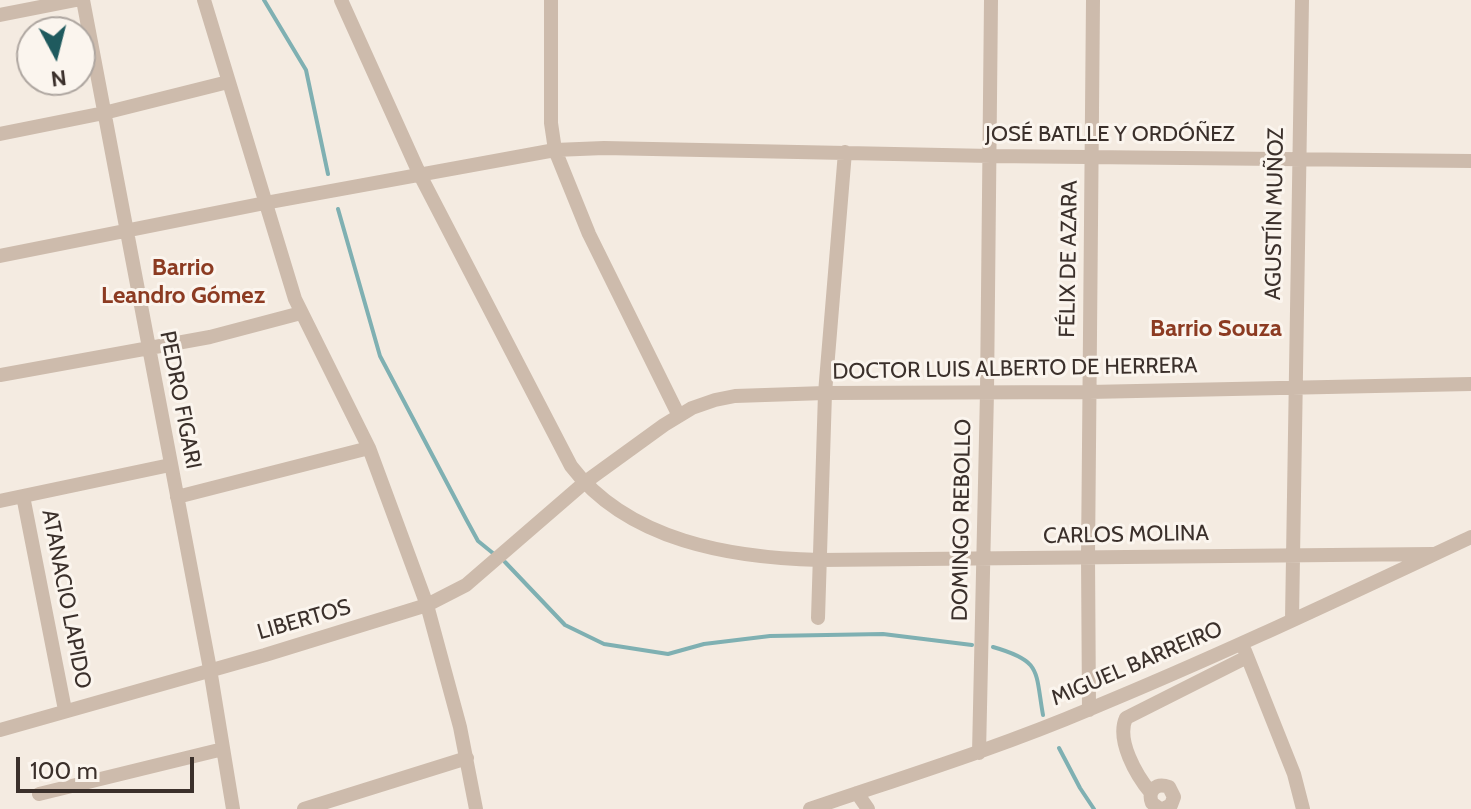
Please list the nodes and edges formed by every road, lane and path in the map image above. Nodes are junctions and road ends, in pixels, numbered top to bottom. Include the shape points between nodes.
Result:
1 (76, 0) edge
2 (83, 0) edge
3 (204, 0) edge
4 (341, 0) edge
5 (551, 0) edge
6 (991, 0) edge
7 (1093, 0) edge
8 (1302, 0) edge
9 (0, 15) edge
10 (228, 82) junction
11 (104, 113) junction
12 (0, 134) edge
13 (555, 150) junction
14 (845, 152) junction
15 (991, 156) junction
16 (1092, 157) junction
17 (1298, 158) junction
18 (1471, 161) edge
19 (420, 175) junction
20 (265, 203) junction
21 (126, 232) junction
22 (0, 256) edge
23 (301, 313) junction
24 (148, 349) junction
25 (0, 375) edge
26 (1471, 384) edge
27 (1294, 388) junction
28 (987, 392) junction
29 (1089, 392) junction
30 (825, 393) junction
31 (679, 416) junction
32 (369, 448) junction
33 (170, 465) junction
34 (584, 483) junction
35 (23, 496) junction
36 (177, 497) junction
37 (0, 501) edge
38 (1471, 537) edge
39 (1433, 554) junction
40 (1293, 555) junction
41 (1088, 557) junction
42 (820, 560) junction
43 (983, 560) junction
44 (427, 605) junction
45 (818, 618) dead end
46 (1292, 620) junction
47 (1244, 650) junction
48 (210, 669) junction
49 (65, 710) junction
50 (1089, 710) junction
51 (0, 730) edge
52 (223, 749) junction
53 (979, 753) junction
54 (467, 758) junction
55 (857, 793) junction
56 (1151, 793) junction
57 (39, 794) dead end
58 (233, 809) edge
59 (304, 809) edge
60 (476, 809) edge
61 (810, 809) edge
62 (868, 809) edge
63 (1162, 809) edge
64 (1303, 809) edge

1 - 9 street
2 - 11 street, PEDRO FIGARI
3 - 10 street
4 - 19 street, CARLOS MOLINA
5 - 13 street
6 - 15 street, DOMINGO REBOLLO
7 - 16 street, FÉLIX DE AZARA
8 - 17 street, AGUSTÍN MUÑOZ
10 - 11 street
10 - 20 street
11 - 12 street
11 - 21 street, PEDRO FIGARI
13 - 14 street, JOSÉ BATLLE Y ORDÓÑEZ
13 - 19 street, JOSÉ BATLLE Y ORDÓÑEZ
13 - 31 street via 589,234
14 - 15 street, JOSÉ BATLLE Y ORDÓÑEZ
14 - 30 street
15 - 16 street, JOSÉ BATLLE Y ORDÓÑEZ
15 - 28 street, DOMINGO REBOLLO
16 - 17 street, JOSÉ BATLLE Y ORDÓÑEZ
16 - 29 street, FÉLIX DE AZARA
17 - 18 street, JOSÉ BATLLE Y ORDÓÑEZ
17 - 27 street, AGUSTÍN MUÑOZ
19 - 20 street, JOSÉ BATLLE Y ORDÓÑEZ
19 - 34 street, CARLOS MOLINA
20 - 21 street, JOSÉ BATLLE Y ORDÓÑEZ
20 - 23 street
21 - 22 street, JOSÉ BATLLE Y ORDÓÑEZ
21 - 24 street, PEDRO FIGARI
23 - 24 street
23 - 32 street
24 - 25 street
24 - 33 street, PEDRO FIGARI
26 - 27 street, DOCTOR LUIS ALBERTO DE HERRERA
27 - 29 street, DOCTOR LUIS ALBERTO DE HERRERA
27 - 40 street, AGUSTÍN MUÑOZ
28 - 29 street, DOCTOR LUIS ALBERTO DE HERRERA
28 - 30 street, DOCTOR LUIS ALBERTO DE HERRERA
28 - 43 street, DOMINGO REBOLLO
29 - 41 street, FÉLIX DE AZARA
30 - 31 street, DOCTOR LUIS ALBERTO DE HERRERA via 735,396
30 - 42 street
31 - 34 street, DOCTOR LUIS ALBERTO DE HERRERA
32 - 36 street
32 - 44 street
33 - 35 street
33 - 36 street, PEDRO FIGARI
34 - 42 street, CARLOS MOLINA via 656,531 740,554
34 - 44 street, LIBERTOS via 466,585
35 - 37 street
35 - 49 street, ATANACIO LAPIDO
36 - 48 street, PEDRO FIGARI
38 - 39 street, MIGUEL BARREIRO
39 - 40 street, CARLOS MOLINA
39 - 46 street, MIGUEL BARREIRO
40 - 41 street, CARLOS MOLINA
40 - 46 street, AGUSTÍN MUÑOZ
41 - 43 street, CARLOS MOLINA
41 - 50 street, FÉLIX DE AZARA
42 - 43 street, CARLOS MOLINA
42 - 45 street
43 - 53 street, DOMINGO REBOLLO
44 - 48 street, LIBERTOS
44 - 54 street
46 - 47 street, MIGUEL BARREIRO
47 - 50 street, MIGUEL BARREIRO
47 - 56 street via 1126,718 1123,740
47 - 64 street
48 - 49 street, LIBERTOS
48 - 52 street, PEDRO FIGARI
49 - 51 street, LIBERTOS
50 - 53 street, MIGUEL BARREIRO
52 - 57 street
52 - 58 street, PEDRO FIGARI
53 - 55 street, MIGUEL BARREIRO
54 - 59 street
54 - 60 street
55 - 61 street, MIGUEL BARREIRO
55 - 62 street
56 - 63 street via 1152,803
56 - 63 street via 1160,785 1172,790 1173,801

